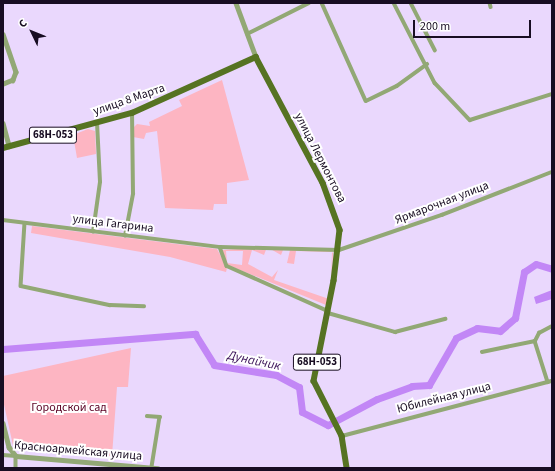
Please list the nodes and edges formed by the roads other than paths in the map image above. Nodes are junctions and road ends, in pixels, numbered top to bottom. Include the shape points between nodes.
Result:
1 (236, 3) edge
2 (309, 3) edge
3 (322, 3) edge
4 (394, 3) edge
5 (410, 3) edge
6 (3, 34) edge
7 (246, 35) junction
8 (435, 50) dead end
9 (256, 57) junction
10 (427, 64) junction
11 (3, 84) edge
12 (552, 94) edge
13 (132, 112) junction
14 (3, 123) edge
15 (97, 123) junction
16 (6, 147) edge
17 (552, 172) edge
18 (3, 220) edge
19 (25, 223) junction
20 (93, 232) junction
21 (125, 236) junction
22 (220, 246) junction
23 (339, 250) junction
24 (144, 306) dead end
25 (328, 312) junction
26 (445, 319) dead end
27 (552, 326) edge
28 (535, 341) junction
29 (482, 352) dead end
30 (550, 382) edge
31 (147, 416) dead end
32 (3, 423) edge
33 (342, 436) junction
34 (3, 455) edge
35 (16, 456) junction
36 (16, 468) edge
37 (154, 468) edge
38 (347, 468) edge

1 - 7 street, улица Лермонтова
2 - 7 street
3 - 10 street via 366,101 397,86
4 - 10 street
5 - 8 street
6 - 11 street via 16,68 12,81
7 - 9 street, улица Лермонтова
9 - 13 main road, улица 8 Марта / 68Н-053
9 - 23 main road, улица Лермонтова / 68Н-053 via 334,208 340,230
10 - 12 street via 435,83 470,120
13 - 15 main road, улица 8 Марта / 68Н-053
13 - 21 street via 133,187
14 - 16 street
15 - 16 main road, улица 8 Марта / 68Н-053
15 - 20 street via 100,182
17 - 23 street, Ярмарочная улица via 442,215
18 - 19 street, улица Гагарина
19 - 20 street, улица Гагарина
19 - 24 street via 21,286 110,305
20 - 21 street, улица Гагарина
21 - 22 street, улица Гагарина
22 - 23 street, улица Гагарина
22 - 25 street via 227,266
23 - 25 main road, улица Лермонтова / 68Н-053
25 - 26 street via 395,332
25 - 33 main road, улица Лермонтова / 68Н-053 via 314,381
27 - 28 street via 539,333
28 - 29 street
28 - 30 street
30 - 33 street, Юбилейная улица
31 - 37 street, Красноармейская улица via 160,417
32 - 35 street via 9,447
33 - 38 main road, улица Лермонтова / 68Н-053
34 - 35 street, Красноармейская улица
35 - 36 street
35 - 37 street, Красноармейская улица

